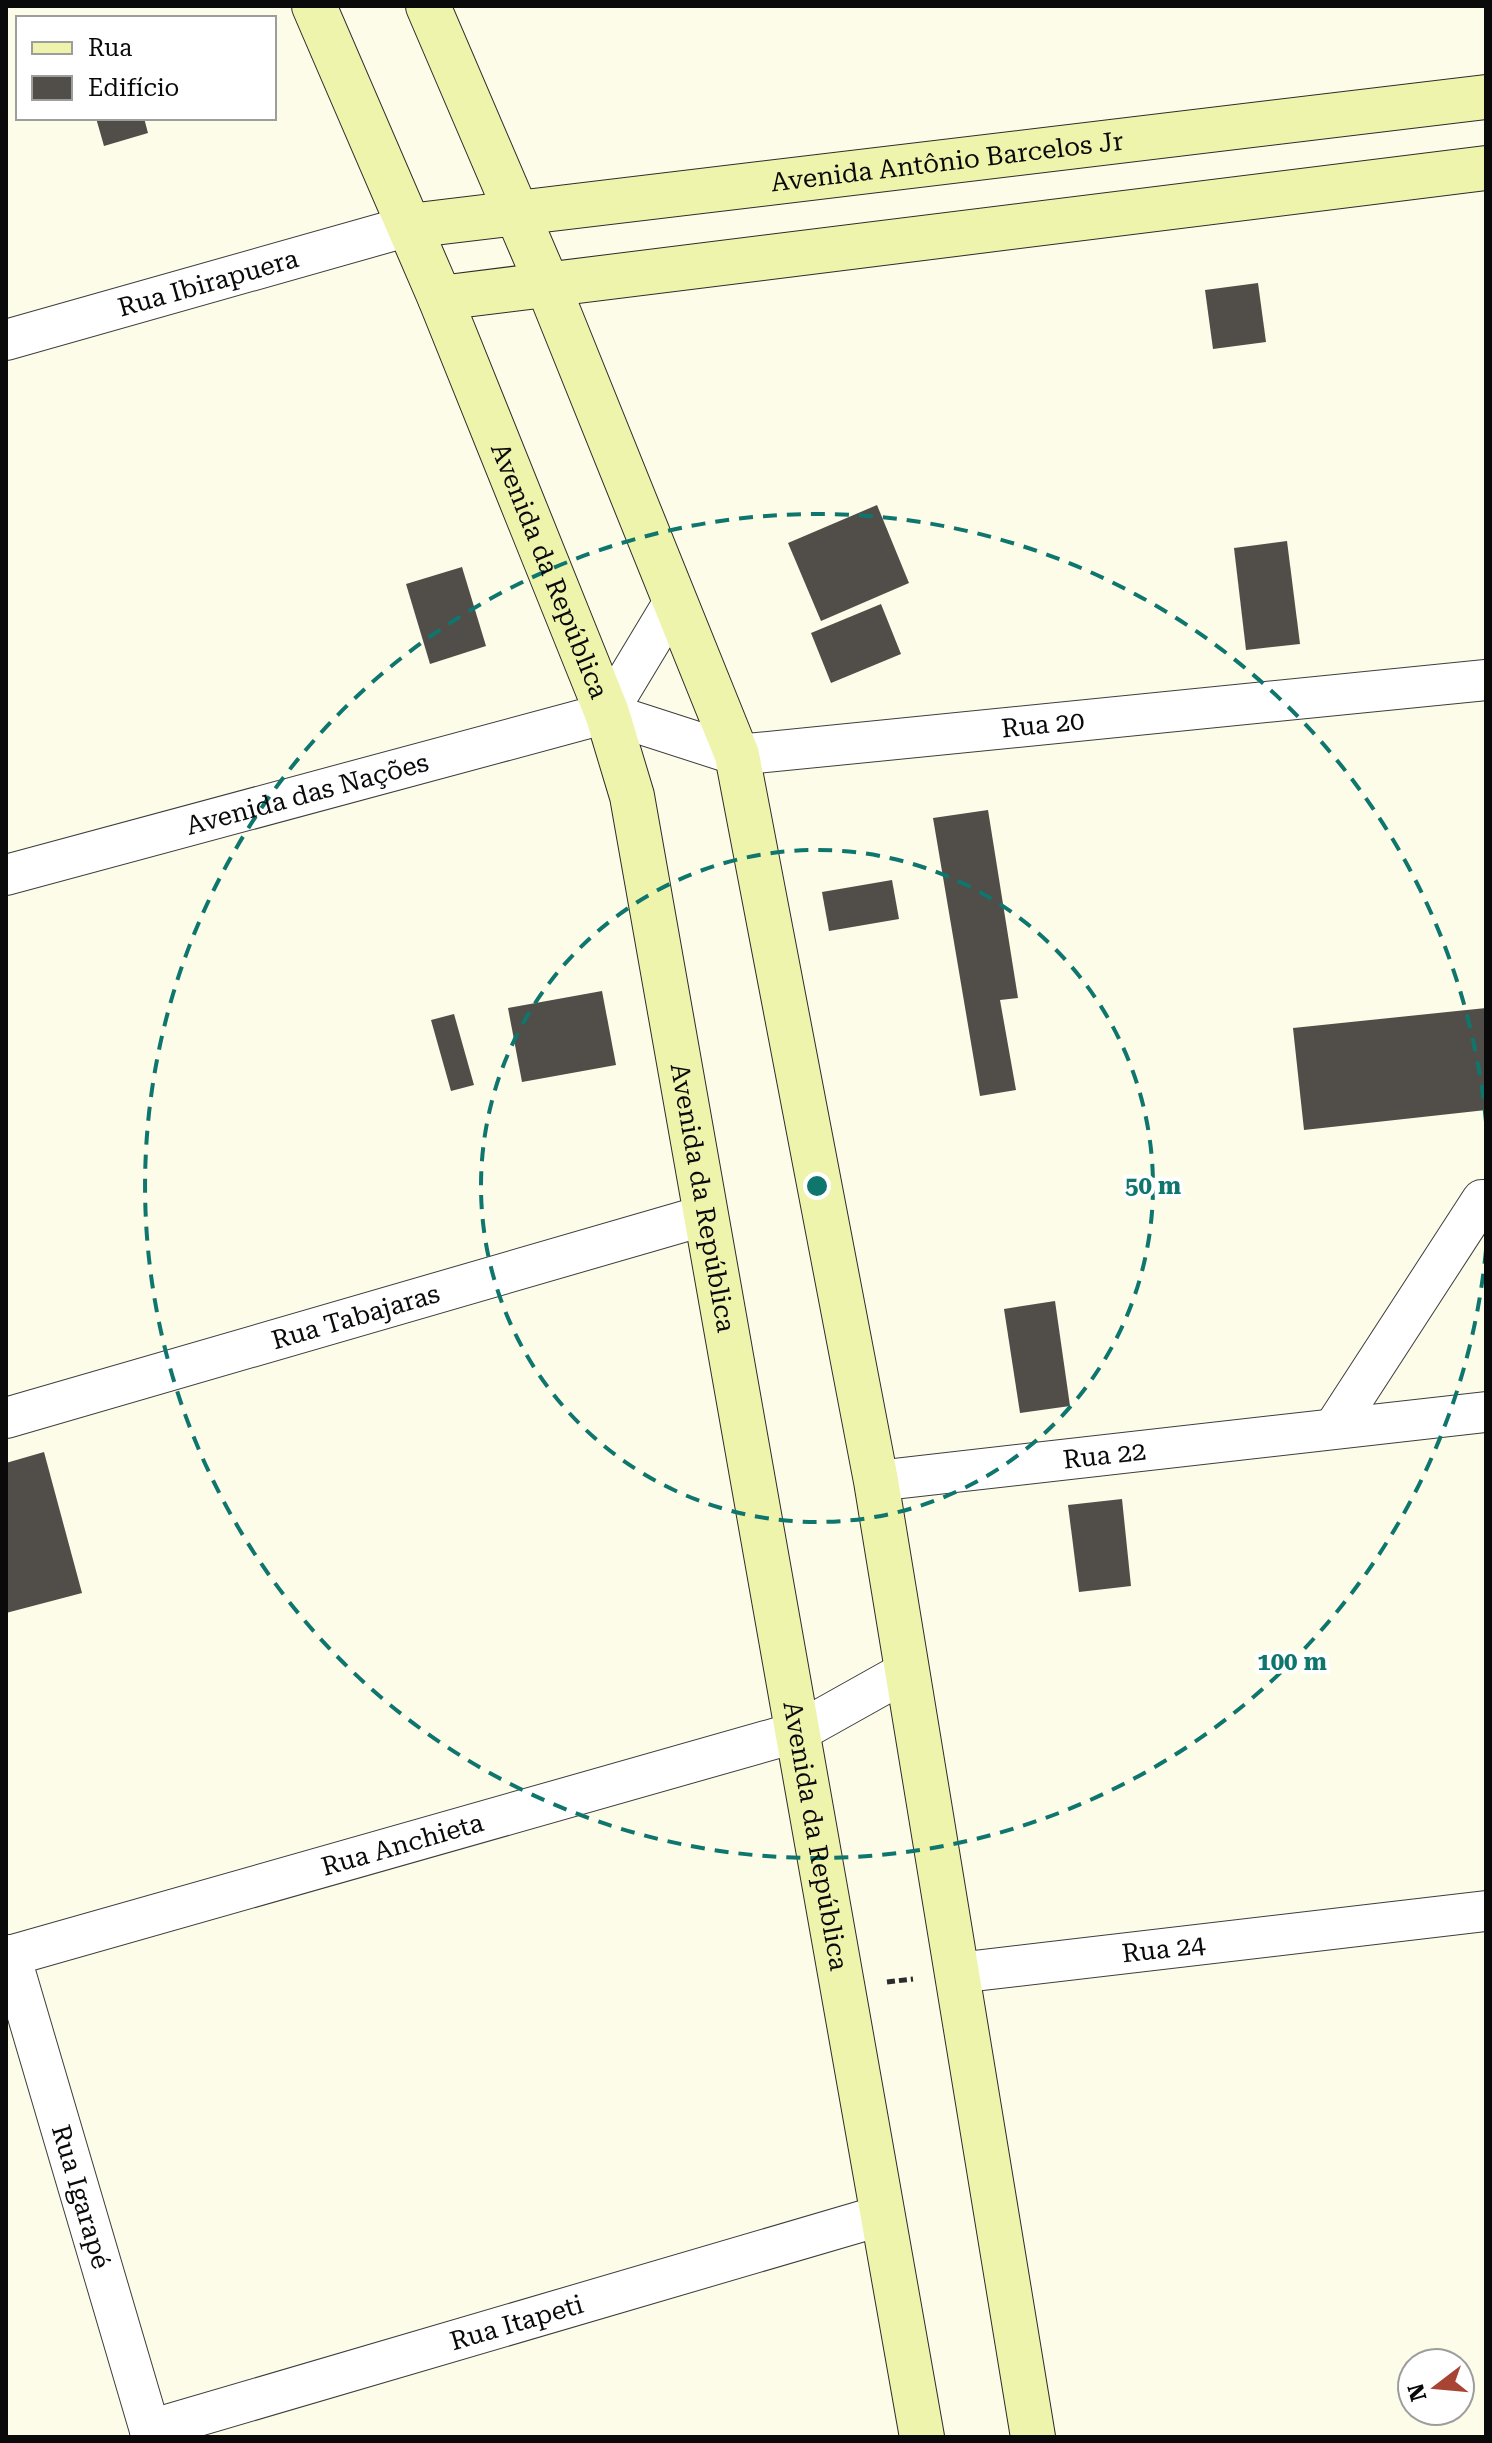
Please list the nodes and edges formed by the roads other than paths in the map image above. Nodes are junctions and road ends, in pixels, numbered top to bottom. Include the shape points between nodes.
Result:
1 (314, 6) edge
2 (428, 6) edge
3 (1486, 97) edge
4 (1486, 168) edge
5 (517, 213) junction
6 (409, 226) junction
7 (548, 286) junction
8 (440, 298) junction
9 (6, 340) edge
10 (675, 600) junction
11 (1486, 680) edge
12 (607, 713) junction
13 (737, 755) junction
14 (6, 875) edge
15 (1486, 1200) edge
16 (706, 1215) junction
17 (1486, 1412) edge
18 (6, 1418) edge
19 (1334, 1428) junction
20 (876, 1481) junction
21 (907, 1671) junction
22 (798, 1732) junction
23 (1486, 1911) edge
24 (8, 1956) edge
25 (957, 1973) junction
26 (883, 2215) junction
27 (151, 2434) edge
28 (922, 2437) edge
29 (1033, 2437) edge

1 - 6 street, Avenida da República
2 - 5 street
3 - 5 street, Avenida Antônio Barcelos Jr
4 - 7 street
5 - 6 street, Avenida Antônio Barcelos Jr
5 - 7 street
6 - 8 street, Avenida da República
6 - 9 street, Rua Ibirapuera
7 - 8 street
7 - 10 street
8 - 12 street, Avenida da República
10 - 12 street
10 - 13 street
11 - 13 street, Rua 20
12 - 13 street, Rua 20
12 - 14 street, Avenida das Nações
12 - 16 street, Avenida da República via 632,796
13 - 20 street
15 - 19 street
16 - 18 street, Rua Tabajaras
16 - 22 street, Avenida da República
17 - 19 street, Rua 22
19 - 20 street, Rua 22
20 - 21 street
21 - 22 street, Rua Anchieta
21 - 25 street
22 - 24 street, Rua Anchieta
22 - 26 street, Avenida da República
23 - 25 street, Rua 24
24 - 27 street, Rua Igarapé
25 - 29 street
26 - 27 street, Rua Itapeti
26 - 28 street, Avenida da República

